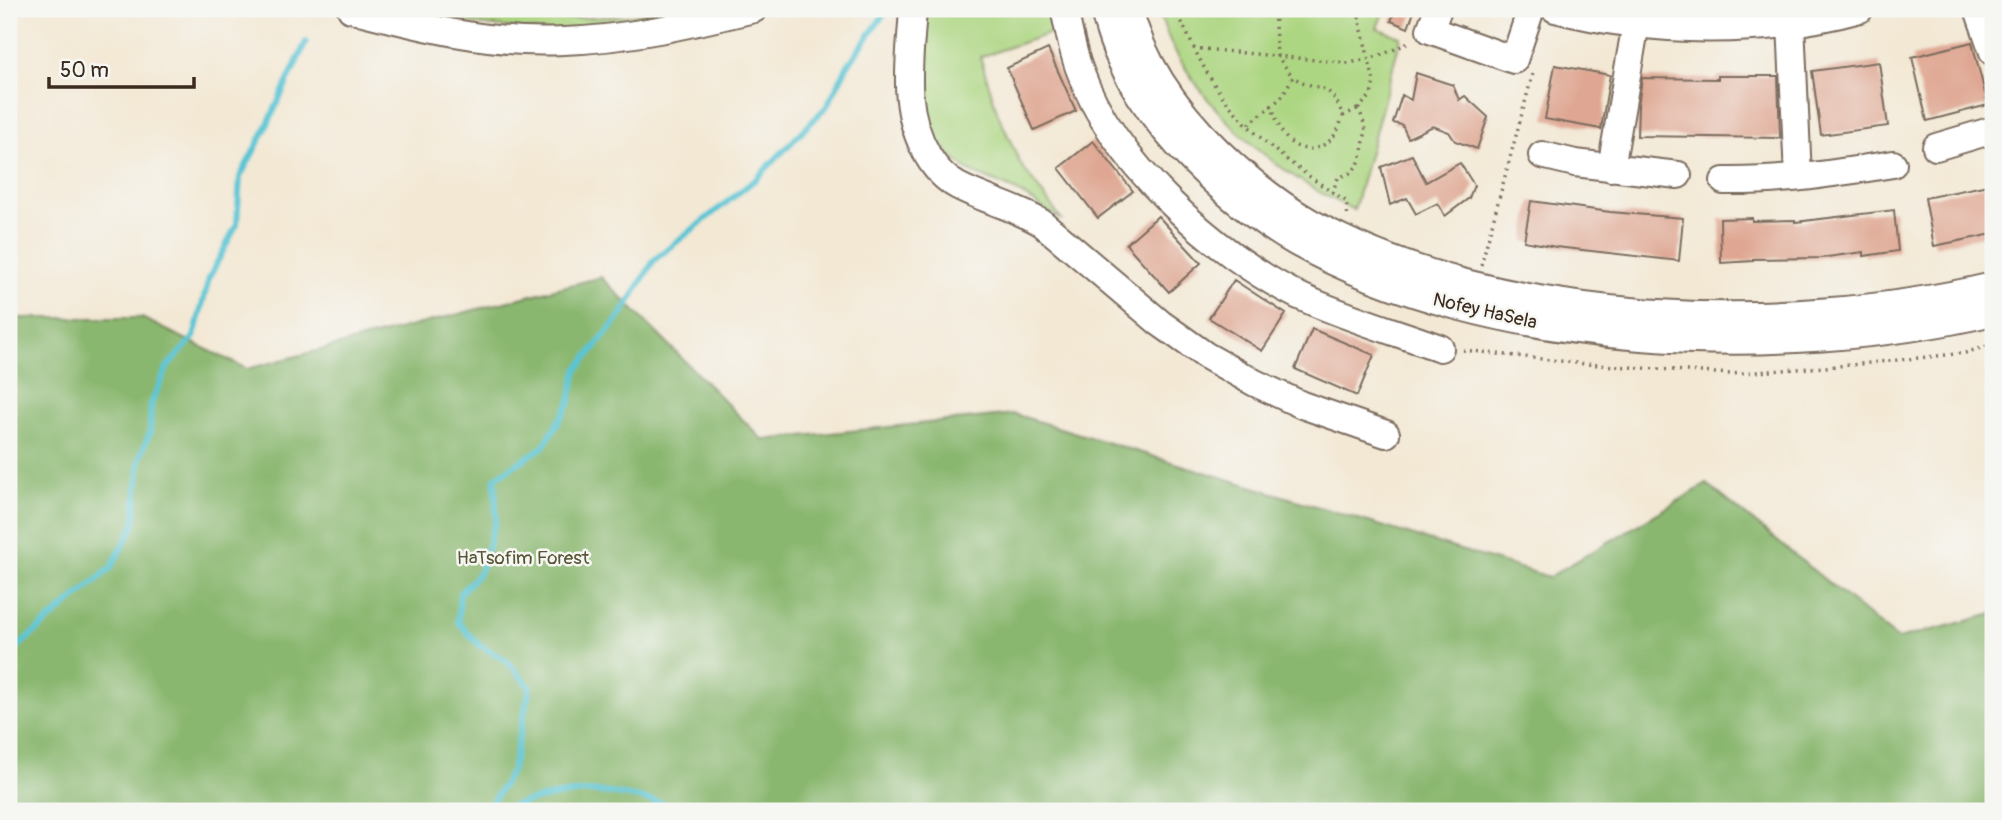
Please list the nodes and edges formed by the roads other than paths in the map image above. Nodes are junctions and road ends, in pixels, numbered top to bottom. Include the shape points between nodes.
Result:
1 (351, 9) edge
2 (754, 9) edge
3 (913, 9) edge
4 (1064, 9) edge
5 (1104, 9) edge
6 (1129, 9) edge
7 (1531, 9) edge
8 (1860, 9) edge
9 (1978, 9) edge
10 (1569, 10) edge
11 (1806, 17) edge
12 (1697, 18) edge
13 (1434, 19) edge
14 (1636, 23) junction
15 (1993, 52) edge
16 (1158, 121) junction
17 (1993, 130) edge
18 (1122, 146) junction
19 (1937, 147) dead end
20 (1542, 155) dead end
21 (1893, 164) dead end
22 (1611, 168) junction
23 (1678, 175) dead end
24 (1798, 177) junction
25 (1724, 181) dead end
26 (1993, 286) edge
27 (1993, 312) edge
28 (1440, 348) dead end
29 (1386, 434) dead end

1 - 2 street via 463,35 517,41 646,33
3 - 29 street via 908,92 912,119 935,168 955,185 1042,223 1205,355 1302,405
4 - 18 street via 1080,72
5 - 16 street, Nofey HaSela via 1129,77
6 - 26 street, Nofey HaSela via 1151,65 1196,130 1260,188 1308,220 1352,244 1412,267 1535,298 1721,316 1841,311
7 - 13 street via 1514,60
8 - 11 street
9 - 15 street
10 - 14 street
11 - 12 street
11 - 24 street
12 - 14 street
14 - 22 street
16 - 18 street
16 - 27 street, Nofey HaSela via 1225,192 1295,242 1391,286 1481,311 1598,332 1720,341 1843,336
17 - 19 street
18 - 28 street via 1184,216 1254,270 1330,310
20 - 22 street
21 - 24 street
22 - 23 street
24 - 25 street

